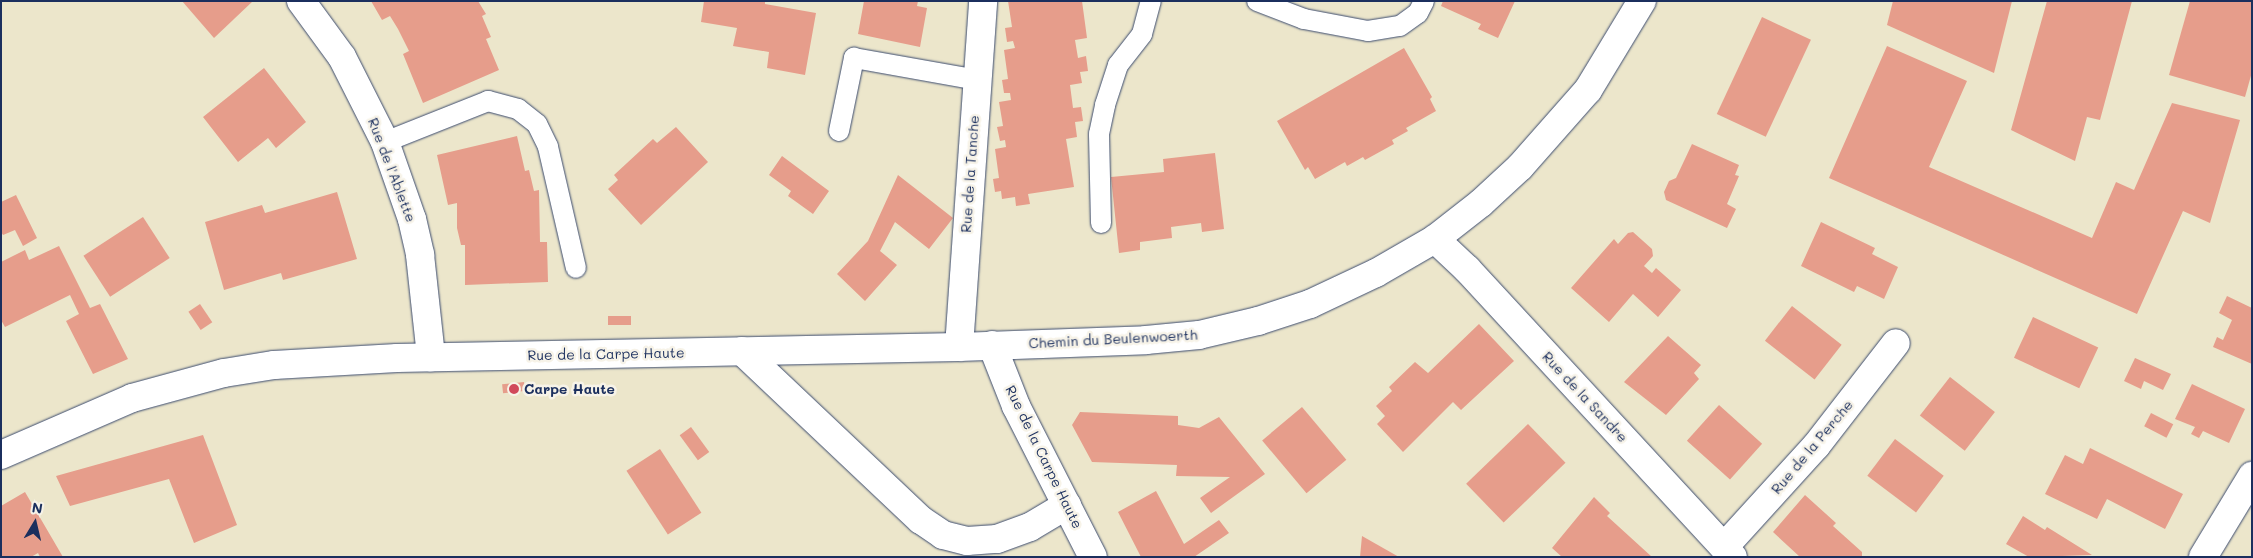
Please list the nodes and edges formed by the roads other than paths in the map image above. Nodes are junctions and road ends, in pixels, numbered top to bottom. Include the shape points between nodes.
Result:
1 (301, 1) edge
2 (983, 1) edge
3 (1151, 1) edge
4 (1257, 1) edge
5 (1424, 1) edge
6 (1642, 1) edge
7 (977, 80) junction
8 (839, 131) dead end
9 (384, 142) junction
10 (1102, 223) dead end
11 (1435, 238) junction
12 (576, 268) dead end
13 (1896, 343) dead end
14 (992, 345) junction
15 (959, 347) junction
16 (742, 351) junction
17 (431, 357) junction
18 (1, 455) edge
19 (2252, 476) edge
20 (1067, 505) junction
21 (1728, 552) edge
22 (1093, 557) edge
23 (2203, 557) edge

1 - 9 street, Rue de l'Ablette via 342,58
2 - 7 street, Rue de la Tanche
3 - 10 lane via 1142,34 1118,65 1098,134
4 - 5 lane via 1304,19 1368,31 1400,26 1418,13
6 - 11 street, Chemin du Beulenwoerth via 1588,90 1561,123 1520,167
7 - 8 lane via 854,58
7 - 15 street, Rue de la Tanche
9 - 12 lane via 488,101 518,109 537,124 548,148
9 - 17 street, Rue de l'Ablette via 412,219 420,255
11 - 14 street, Chemin du Beulenwoerth via 1368,277 1310,304 1258,322 1199,335
11 - 21 street, Rue de la Sandre via 1467,268
13 - 21 street, Rue de la Perche
14 - 15 street, Rue de la Carpe Haute
14 - 20 street, Rue de la Carpe Haute via 1016,406
15 - 16 street, Rue de la Carpe Haute
16 - 17 street, Rue de la Carpe Haute
16 - 20 street via 789,391 921,520 943,535 966,541 997,539 1030,527
17 - 18 street, Rue de la Carpe Haute via 324,360 224,373 132,398
19 - 23 street
20 - 22 street, Rue de la Carpe Haute

